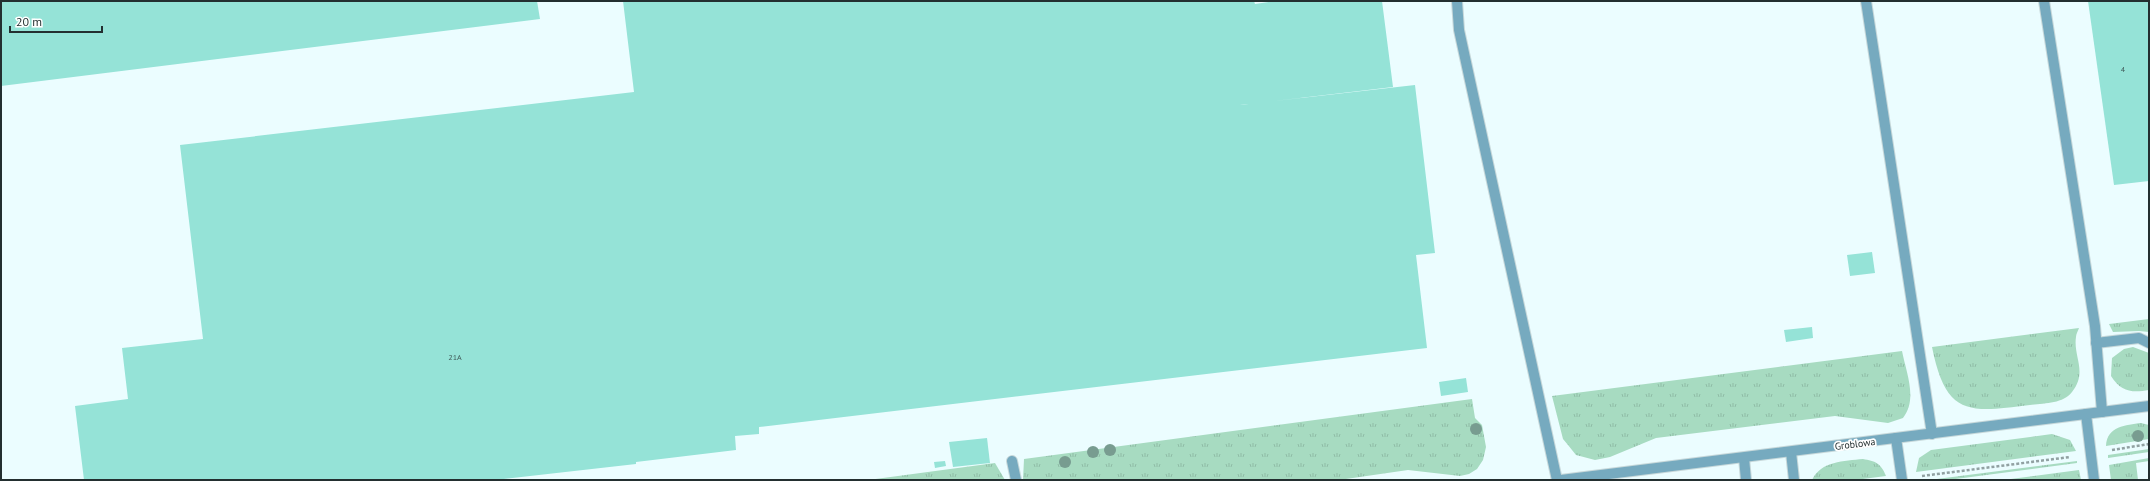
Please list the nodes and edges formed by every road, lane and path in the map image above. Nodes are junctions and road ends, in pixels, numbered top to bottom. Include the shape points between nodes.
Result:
1 (1457, 1) edge
2 (1866, 1) edge
3 (2044, 1) edge
4 (2096, 343) junction
5 (2149, 343) edge
6 (2149, 406) edge
7 (2102, 412) junction
8 (2086, 414) junction
9 (1932, 434) junction
10 (1896, 438) junction
11 (2149, 444) edge
12 (2107, 451) dead end
13 (1791, 452) junction
14 (2077, 456) dead end
15 (1744, 458) junction
16 (1012, 461) dead end
17 (1916, 477) dead end
18 (1016, 480) edge
19 (1557, 480) edge
20 (1560, 480) edge
21 (1746, 480) edge
22 (1794, 480) edge
23 (1902, 480) edge
24 (2094, 480) edge

1 - 19 street via 1459,30
2 - 9 street
3 - 4 street
4 - 5 street via 2139,338
4 - 7 street
6 - 7 street, Groblowa
7 - 8 street, Groblowa
8 - 9 street, Groblowa
8 - 24 street
9 - 10 street, Groblowa
10 - 13 street, Groblowa
10 - 23 street
11 - 12 path
13 - 15 street, Groblowa
13 - 22 street
14 - 17 path
15 - 20 street, Groblowa
15 - 21 street
16 - 18 street

